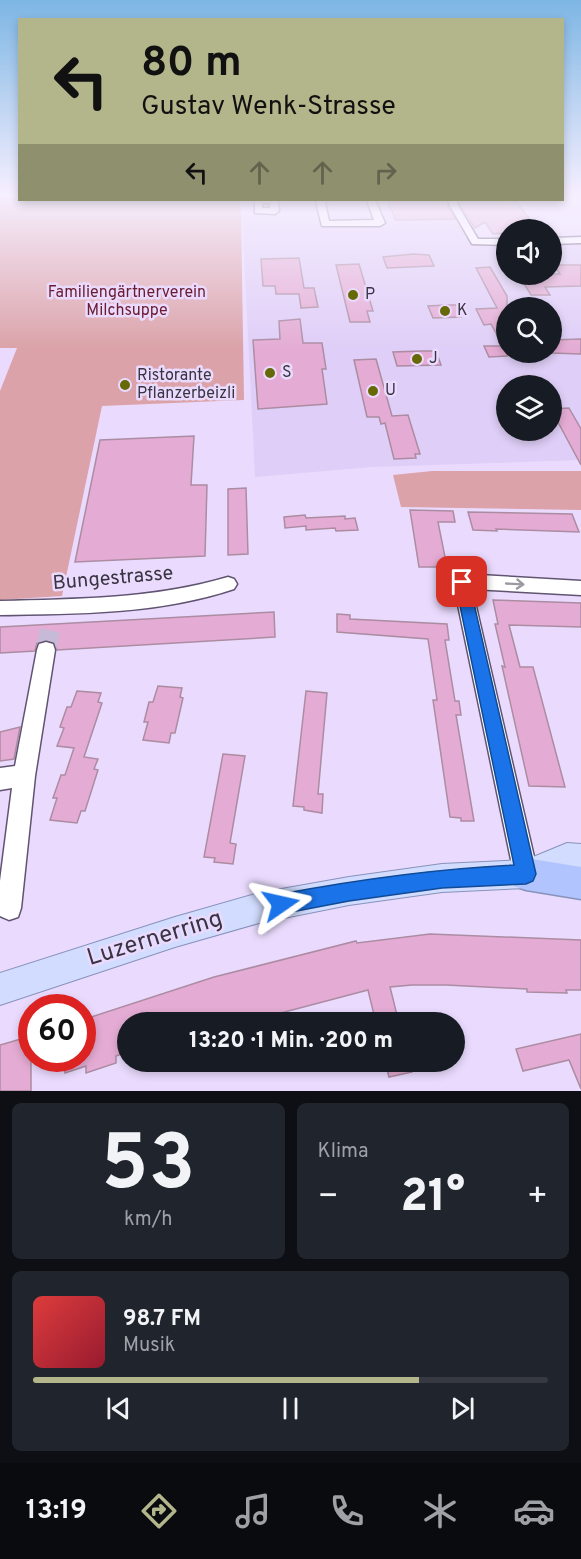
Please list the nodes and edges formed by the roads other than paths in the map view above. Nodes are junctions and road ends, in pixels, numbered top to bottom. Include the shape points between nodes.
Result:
1 (228, 584) dead end
2 (581, 588) edge
3 (0, 608) edge
4 (46, 650) tunnel mouth
5 (24, 776) junction
6 (0, 779) edge
7 (581, 858) edge
8 (526, 874) junction
9 (581, 875) edge
10 (581, 883) edge
11 (581, 897) edge
12 (9, 908) dead end
13 (0, 988) edge

1 - 3 street, Bungestrasse via 186,596 52,616
8 -> 2 street via 462,582
4 - 5 street
5 - 6 street
5 - 12 street
7 - 8 main road, Luzernerring via 567,857
8 - 9 highway
8 - 10 highway
8 - 11 main road, Luzernerring
8 - 13 main road, Luzernerring via 442,878 259,908

